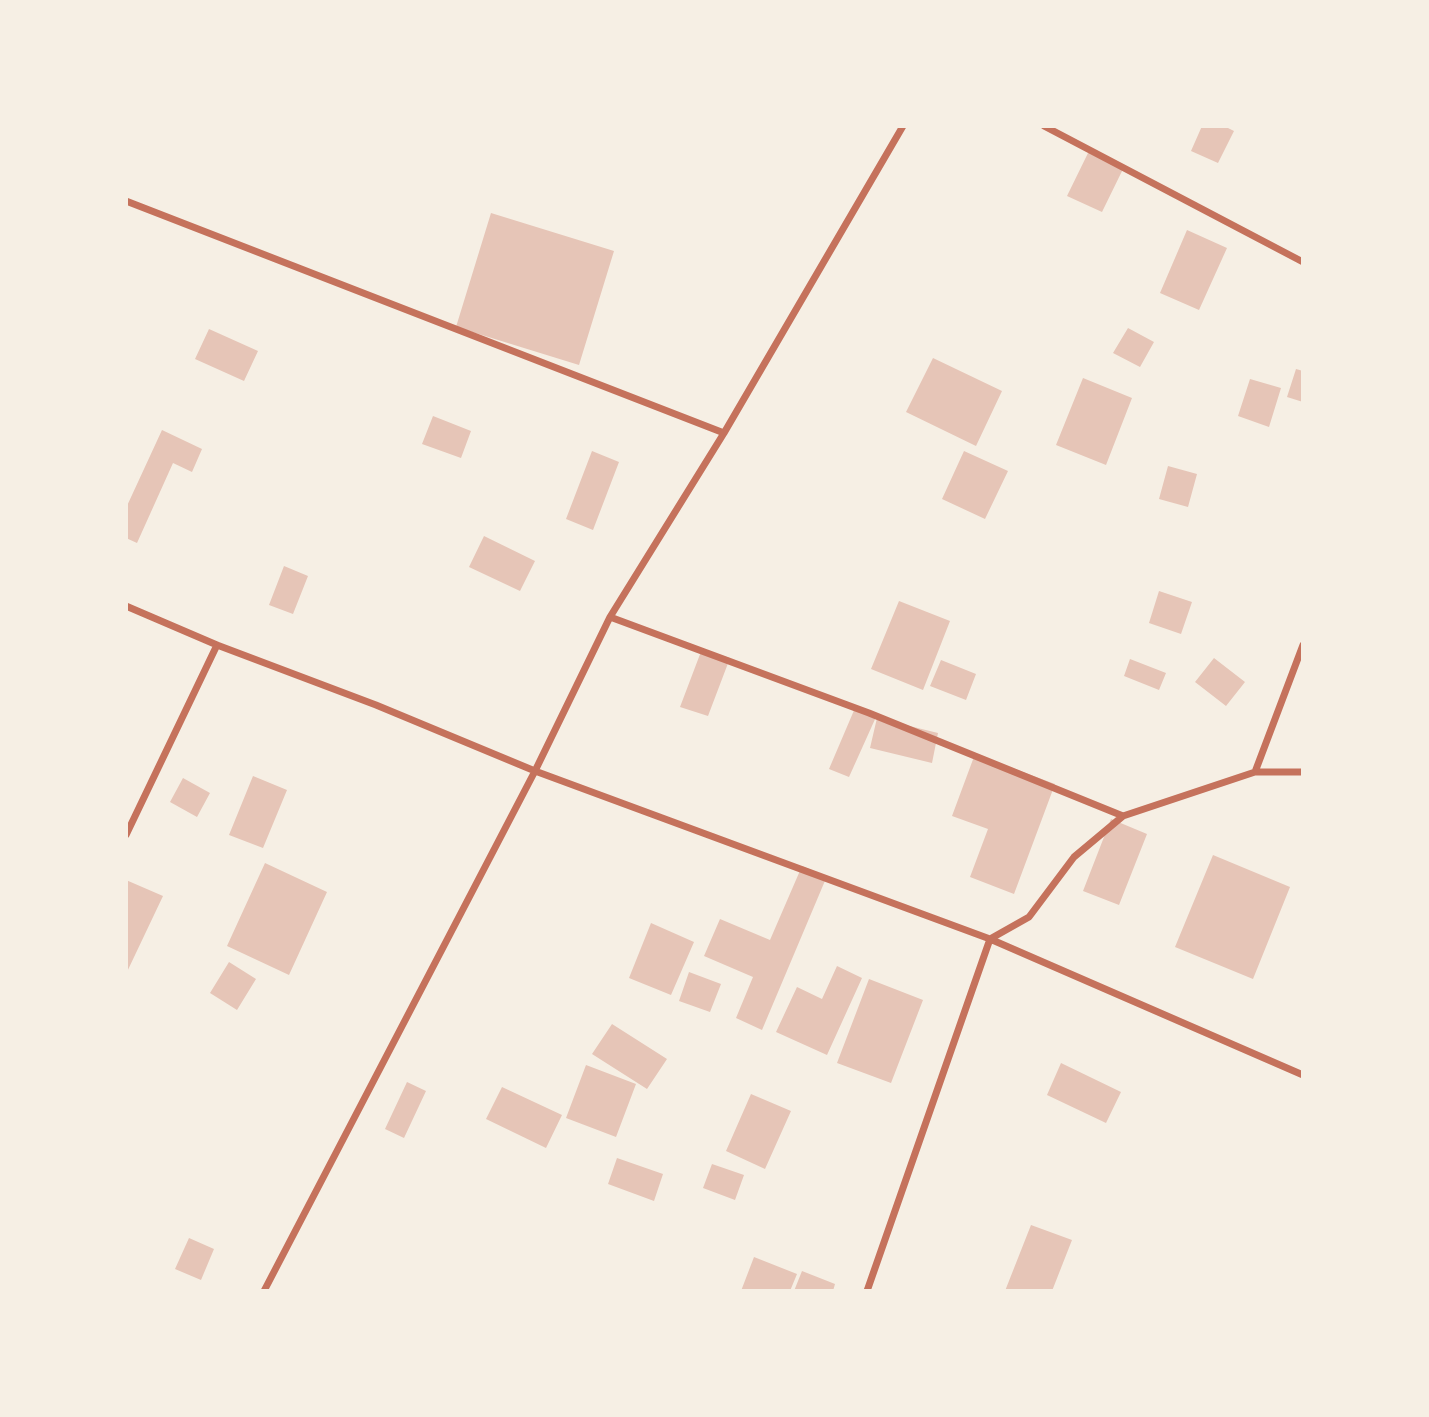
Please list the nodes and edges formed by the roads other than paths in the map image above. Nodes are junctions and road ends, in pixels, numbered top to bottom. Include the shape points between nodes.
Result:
1 (903, 126) edge
2 (1044, 126) edge
3 (126, 201) edge
4 (1303, 262) edge
5 (724, 433) junction
6 (126, 606) edge
7 (610, 617) junction
8 (217, 645) junction
9 (1303, 645) edge
10 (535, 771) junction
11 (1255, 772) junction
12 (1303, 772) edge
13 (1124, 816) junction
14 (126, 835) edge
15 (990, 939) junction
16 (1303, 1075) edge
17 (264, 1291) edge
18 (867, 1291) edge

1 - 5 street
2 - 4 street
3 - 5 street
5 - 7 street
6 - 8 street
7 - 10 street
7 - 13 street via 869,713
8 - 10 street
8 - 14 street
9 - 11 street
10 - 15 street
10 - 17 street
11 - 12 street
11 - 13 street
13 - 15 street via 1074,858 1029,917
15 - 16 street
15 - 18 street

